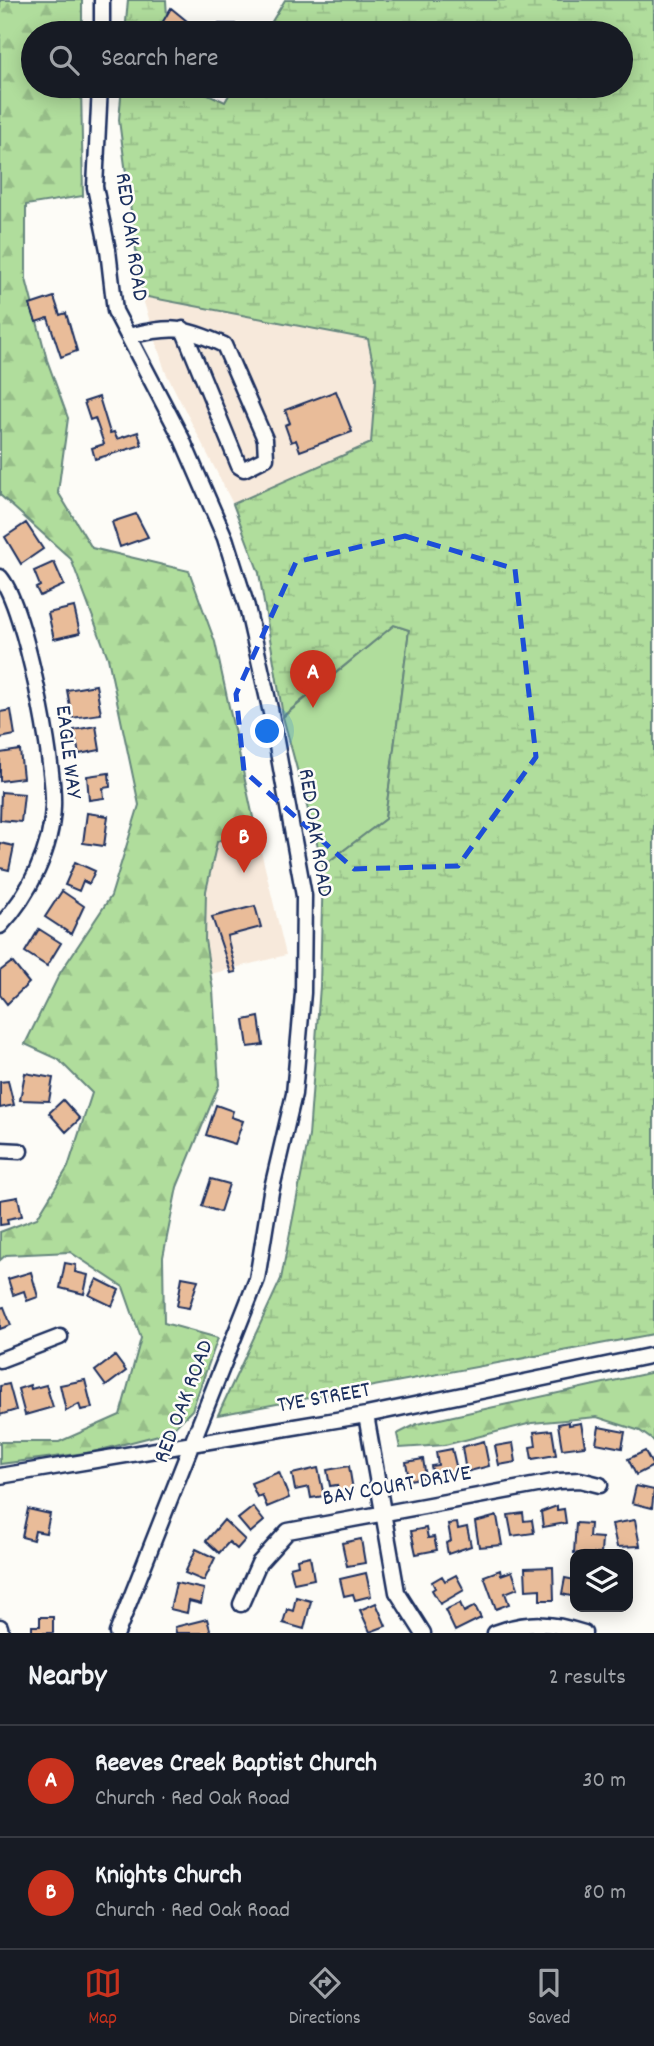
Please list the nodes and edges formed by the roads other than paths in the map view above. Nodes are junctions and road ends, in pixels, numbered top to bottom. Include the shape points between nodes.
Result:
1 (102, 0) edge
2 (102, 21) edge
3 (99, 98) edge
4 (183, 329) junction
5 (128, 336) junction
6 (0, 577) edge
7 (0, 926) edge
8 (0, 1150) edge
9 (20, 1152) dead end
10 (60, 1337) dead end
11 (654, 1355) edge
12 (0, 1360) edge
13 (366, 1415) junction
14 (194, 1444) junction
15 (0, 1476) edge
16 (600, 1485) dead end
17 (382, 1512) junction
18 (241, 1604) dead end
19 (0, 1627) edge
20 (1, 1633) edge
21 (117, 1633) edge
22 (424, 1633) edge
23 (495, 1633) edge
24 (584, 1633) edge

1 - 2 street
3 - 5 street, RED OAK ROAD via 94,187 116,311
4 - 4 street via 239,466 244,469 267,458 265,439 224,345
4 - 5 street via 162,328
5 - 14 street, RED OAK ROAD via 225,538 247,607 304,896 303,993 288,1126 271,1192 257,1279
6 - 7 street, EAGLE WAY via 19,613 28,645 54,805 30,887
8 - 9 street
10 - 12 street
11 - 13 street, TYE STREET
13 - 14 street, TYE STREET
13 - 17 street
14 - 15 street, TYE STREET
14 - 21 street, RED OAK ROAD
16 - 17 street, BAY COURT DRIVE via 559,1481
17 - 18 street, BAY COURT DRIVE via 288,1531 259,1563
17 - 22 street via 397,1592
19 - 20 street
23 - 24 street via 534,1622

